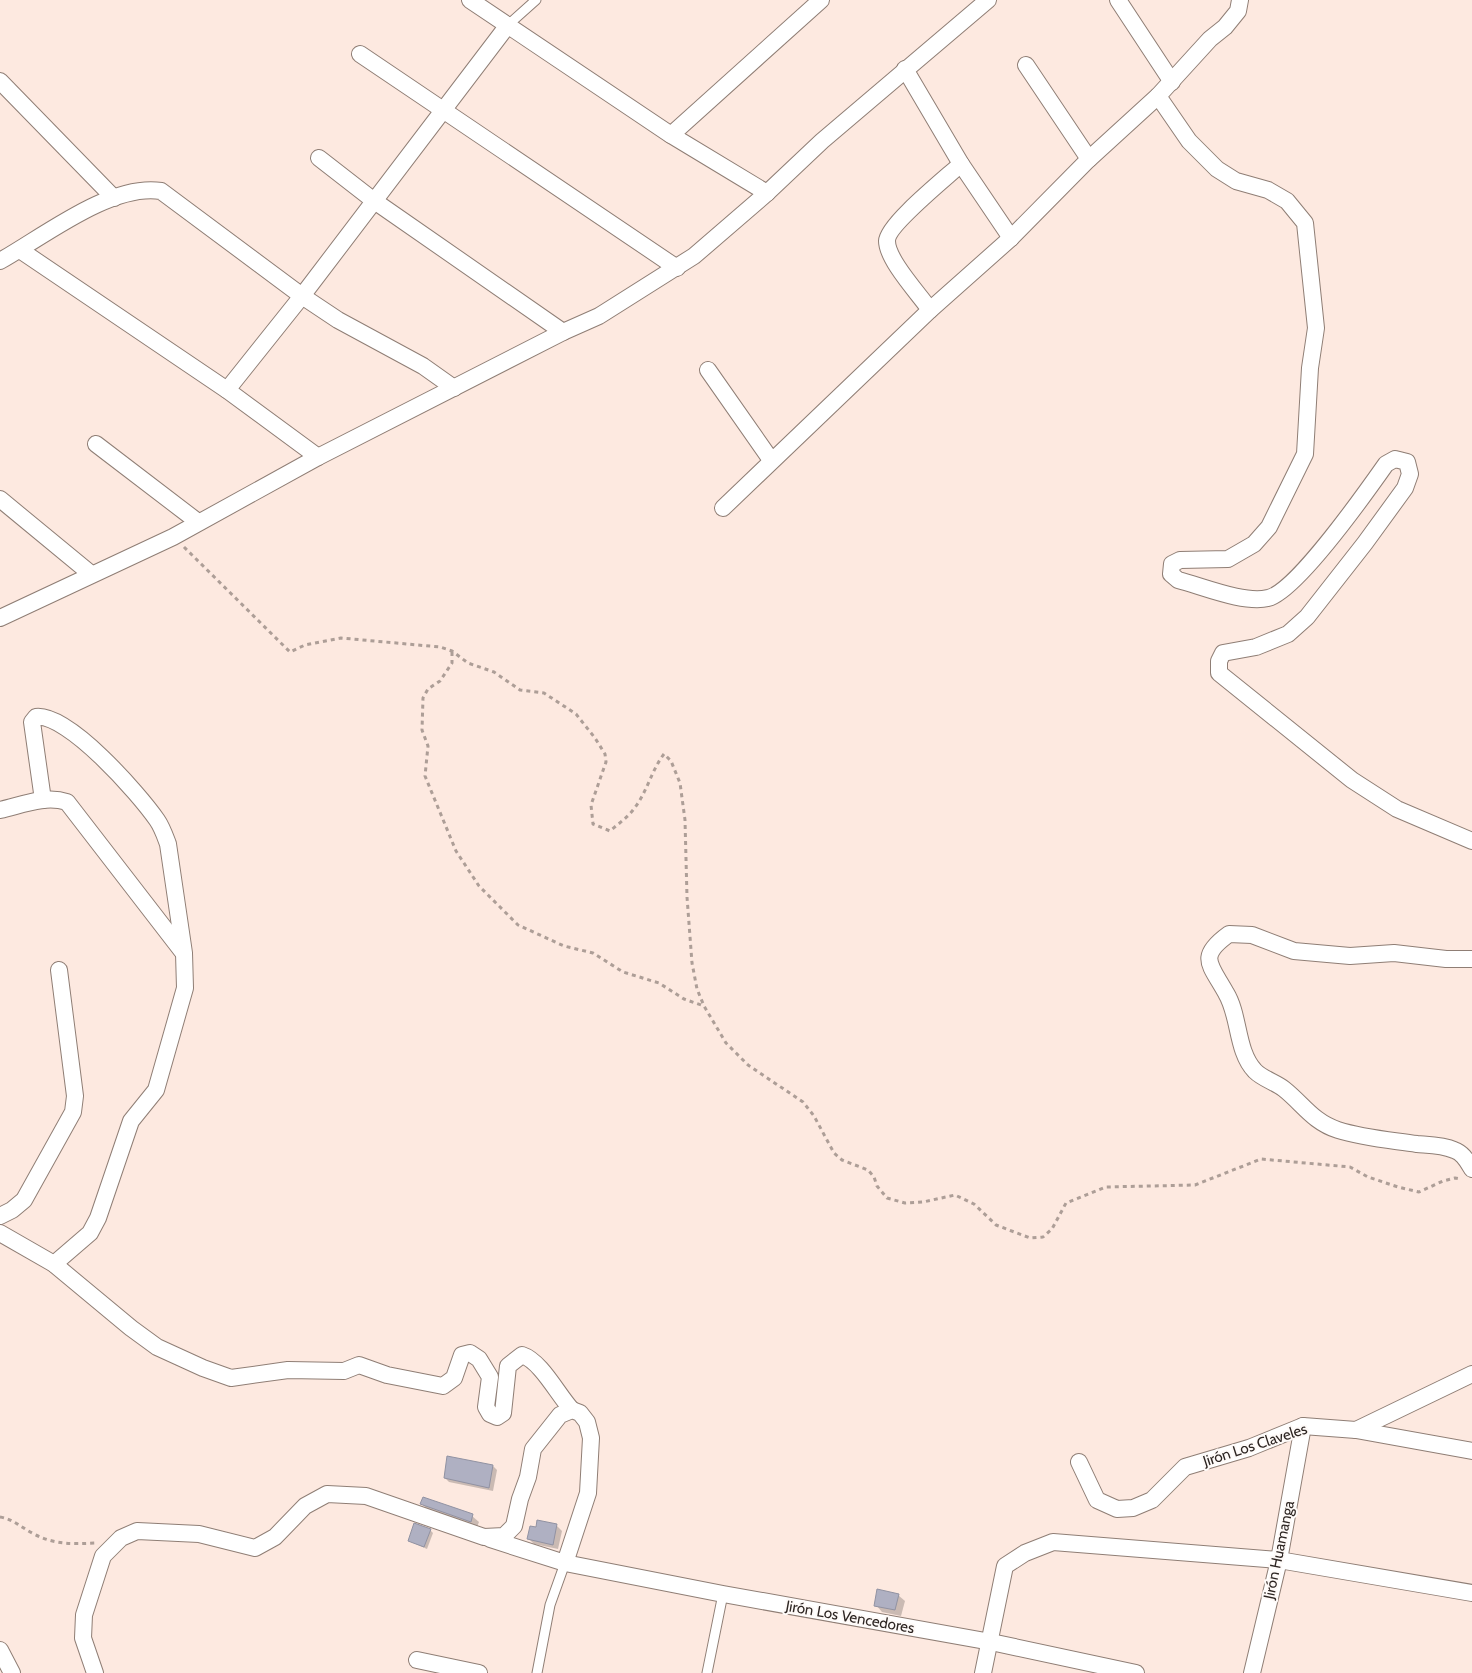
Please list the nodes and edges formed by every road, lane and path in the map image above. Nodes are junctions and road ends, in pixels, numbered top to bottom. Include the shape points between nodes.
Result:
1 (470, 0) edge
2 (536, 0) edge
3 (821, 0) edge
4 (988, 0) edge
5 (1118, 0) edge
6 (1240, 0) edge
7 (508, 25) junction
8 (360, 54) dead end
9 (1026, 65) dead end
10 (905, 69) junction
11 (0, 81) edge
12 (1172, 82) junction
13 (1158, 96) junction
14 (443, 111) junction
15 (671, 135) junction
16 (319, 158) dead end
17 (1089, 159) junction
18 (961, 164) junction
19 (767, 194) junction
20 (114, 198) junction
21 (373, 200) junction
22 (1010, 238) junction
23 (20, 250) junction
24 (0, 261) edge
25 (677, 268) junction
26 (302, 296) junction
27 (930, 310) junction
28 (562, 332) junction
29 (708, 370) dead end
30 (454, 388) junction
31 (227, 390) junction
32 (96, 444) dead end
33 (318, 457) junction
34 (771, 460) junction
35 (0, 499) edge
36 (723, 508) dead end
37 (198, 522) junction
38 (173, 537) junction
39 (91, 574) junction
40 (0, 618) edge
41 (452, 651) junction
42 (43, 800) junction
43 (0, 810) edge
44 (1472, 841) edge
45 (184, 953) junction
46 (1472, 959) edge
47 (60, 970) dead end
48 (704, 1006) junction
49 (1468, 1175) edge
50 (0, 1216) edge
51 (0, 1233) edge
52 (54, 1264) junction
53 (1472, 1374) edge
54 (572, 1410) junction
55 (1303, 1426) junction
56 (1356, 1430) junction
57 (1472, 1451) edge
58 (1079, 1462) dead end
59 (0, 1517) edge
60 (484, 1537) junction
61 (121, 1538) junction
62 (1279, 1560) junction
63 (565, 1563) junction
64 (1472, 1593) edge
65 (723, 1594) junction
66 (991, 1642) junction
67 (0, 1650) edge
68 (417, 1660) dead end
69 (12, 1673) edge
70 (95, 1673) edge
71 (479, 1673) edge
72 (537, 1673) edge
73 (706, 1673) edge
74 (983, 1673) edge
75 (1136, 1673) edge
76 (1252, 1673) edge

1 - 7 street
2 - 7 lane
3 - 15 street
4 - 10 street
5 - 12 street
6 - 12 street via 1238,12 1226,27 1210,39
7 - 14 street
7 - 15 street
8 - 14 street
9 - 17 street
10 - 18 street
10 - 19 street
11 - 20 street
12 - 13 street
13 - 17 street
13 - 44 street via 1189,141 1217,169 1236,181 1268,190 1287,201 1305,223 1316,328 1305,454 1269,527 1254,544 1228,559 1180,560 1172,564 1171,574 1178,580 1232,595 1268,598 1286,589 1343,524 1386,464 1395,459 1407,462 1410,474 1405,488 1307,617 1288,634 1256,647 1224,653 1219,661 1219,673 1352,780 1397,809
14 - 21 street
14 - 25 street
15 - 19 street
16 - 21 street
17 - 22 street
18 - 22 street
18 - 27 street via 893,226 887,241 892,257
19 - 25 street
20 - 23 street via 68,220
20 - 26 street via 134,191 161,191
21 - 26 street
21 - 28 street
22 - 27 street
23 - 24 street
23 - 31 street
25 - 28 street via 599,316
26 - 30 street via 338,320 423,366
26 - 31 street
27 - 34 street
28 - 30 street
29 - 34 street
30 - 33 street
31 - 33 street
32 - 37 street
33 - 37 street
34 - 36 street
35 - 39 street
37 - 38 street
38 - 39 street
38 - 41 path via 290,652 305,645 341,638
39 - 40 street
41 - 48 path via 452,664 423,698 422,730 428,746 425,776 456,851 479,886 518,926 564,946 593,953 622,972 659,983 684,999
41 - 48 path via 468,663 494,672 520,690 552,697 576,714 605,754 606,762 591,805 593,824 610,831 633,810 664,754 671,761 680,784 685,820 692,963
42 - 43 street
42 - 45 street via 55,798 67,802
42 - 45 street via 32,722 36,717 44,716 66,726 101,756 158,820 168,844
45 - 52 street via 185,988 156,1090 131,1122 90,1233
46 - 49 street via 1294,951 1252,935 1230,934 1211,949 1209,955 1210,965 1234,1011 1247,1060 1255,1071 1283,1088 1321,1123 1378,1139 1455,1150 1466,1159
47 - 50 street via 75,1096 73,1112 24,1200
48 - 49 path via 726,1043 748,1065 803,1102 834,1153 842,1160 868,1170 887,1198 904,1203 955,1195 974,1204 996,1225 1030,1238 1043,1237 1052,1229 1066,1203 1106,1187 1195,1185 1261,1159 1350,1167 1390,1185 1419,1192
51 - 52 street
52 - 54 street via 157,1347 231,1378 288,1370 344,1372 359,1365 387,1375 443,1386 454,1378 462,1355 470,1353 479,1359 490,1377 486,1407 490,1414 497,1416 503,1413 508,1366 522,1355 544,1374
53 - 56 street
54 - 60 street via 560,1415 534,1449 514,1526 504,1536
54 - 63 street via 580,1413 587,1422 591,1438 588,1493
55 - 56 street, Jirón Los Claveles
55 - 58 street, Jirón Los Claveles via 1249,1448 1185,1467 1152,1500 1134,1508 1117,1509 1097,1500
55 - 62 street, Jirón Huamanga
56 - 57 street, Jirón Los Claveles
59 - 61 path via 8,1518 52,1542 96,1543
60 - 61 street, Jirón Los Vencedores via 366,1496 327,1494 305,1506 275,1537 255,1548 199,1534 136,1531
60 - 63 street, Jirón Los Vencedores
61 - 70 street via 103,1556 84,1615 83,1638
62 - 64 street
62 - 66 street via 1053,1542 1025,1553 1005,1566
62 - 76 street, Jirón Huamanga
63 - 65 street, Jirón Los Vencedores
63 - 72 lane via 550,1605
65 - 66 street, Jirón Los Vencedores
65 - 73 lane
66 - 74 street
66 - 75 street, Jirón Los Vencedores
67 - 69 street
68 - 71 street

